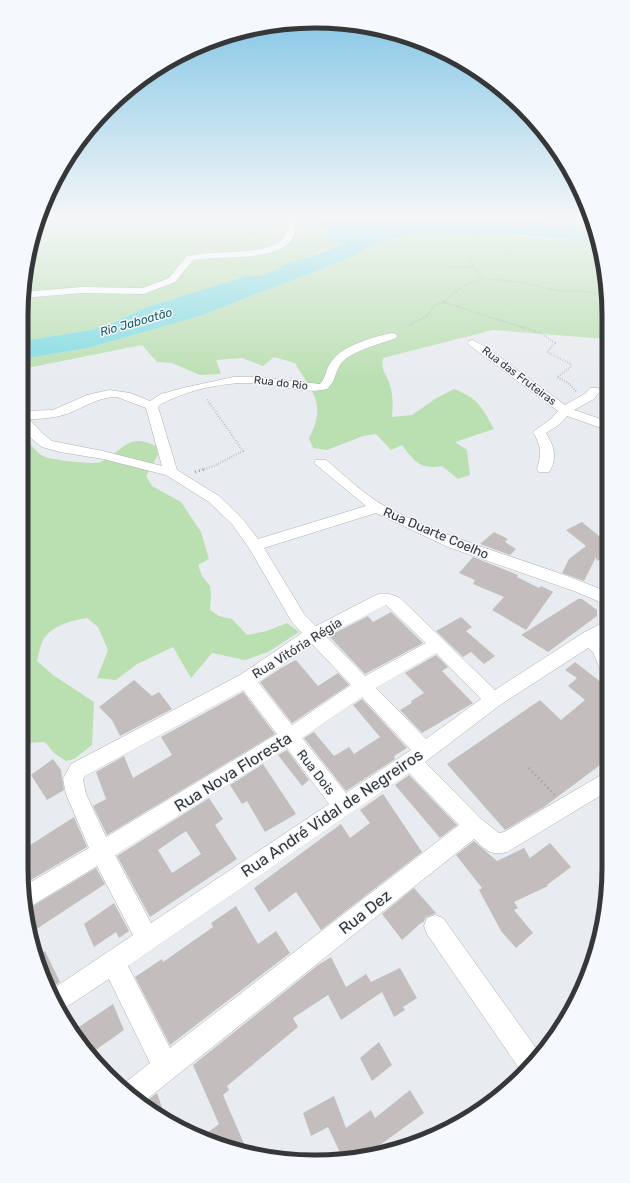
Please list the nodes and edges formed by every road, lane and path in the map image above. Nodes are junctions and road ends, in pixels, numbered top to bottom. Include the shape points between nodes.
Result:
1 (179, 271) edge
2 (477, 271) edge
3 (481, 278) junction
4 (29, 294) edge
5 (601, 294) edge
6 (443, 302) junction
7 (409, 325) dead end
8 (392, 336) dead end
9 (473, 343) dead end
10 (180, 392) junction
11 (126, 394) junction
12 (591, 394) joint
13 (206, 398) dead end
14 (152, 406) junction
15 (565, 410) junction
16 (28, 416) edge
17 (28, 424) edge
18 (602, 424) edge
19 (321, 463) dead end
20 (544, 469) dead end
21 (177, 476) junction
22 (377, 508) junction
23 (255, 545) junction
24 (602, 596) edge
25 (602, 630) edge
26 (314, 634) junction
27 (589, 638) junction
28 (438, 644) junction
29 (602, 653) edge
30 (246, 680) junction
31 (364, 686) junction
32 (494, 700) junction
33 (289, 737) junction
34 (417, 756) junction
35 (529, 768) dead end
36 (602, 784) edge
37 (566, 805) junction
38 (343, 806) junction
39 (474, 826) junction
40 (102, 852) junction
41 (29, 896) edge
42 (435, 926) dead end
43 (147, 939) junction
44 (113, 961) junction
45 (60, 998) edge
46 (529, 1059) edge
47 (166, 1068) junction
48 (135, 1092) edge

1 - 4 street via 172,280 147,290
2 - 3 path
3 - 5 path via 519,282 561,291
3 - 6 path via 457,290
6 - 7 path via 434,306 427,316
6 - 12 path via 540,333 552,340 555,343 547,352 570,364 568,369 557,377 575,390
8 - 10 street, Rua do Rio via 345,355 337,361 330,380 323,387 247,379
9 - 15 street, Rua das Fruteiras via 494,355 504,366
10 - 11 street
10 - 14 street, Rua do Rio via 157,401
11 - 14 street
11 - 16 street via 93,396 60,412
12 - 15 street, Rua das Fruteiras
13 - 21 path via 243,450 214,466
14 - 21 street
15 - 18 street, Rua das Fruteiras
15 - 20 street, Rua das Fruteiras via 556,421 539,432 547,445 548,456
17 - 21 street via 47,444 103,455
19 - 22 street, Rua Duarte Coelho
21 - 23 street via 225,508
22 - 23 street
22 - 24 street, Rua Duarte Coelho via 452,544
23 - 26 street via 298,618
25 - 27 street, Rua André Vidal de Negreiros
26 - 28 street, Rua Vitória Régia via 374,602 388,599
26 - 30 street, Rua Vitória Régia
26 - 31 street
27 - 29 street
27 - 32 street, Rua André Vidal de Negreiros
28 - 31 street, Rua Nova Floresta
28 - 32 street, Rua Vitória Régia
30 - 33 street, Rua Dois
30 - 40 street, Rua Vitória Régia via 78,770 73,779 76,794
31 - 33 street, Rua Nova Floresta
31 - 34 street
32 - 34 street, Rua André Vidal de Negreiros
33 - 38 street, Rua Dois
33 - 40 street, Rua Nova Floresta
34 - 38 street, Rua André Vidal de Negreiros
34 - 39 street
35 - 37 path
36 - 37 street
37 - 39 street via 507,842 496,844
38 - 43 street, Rua André Vidal de Negreiros
39 - 47 street, Rua Dez
40 - 41 street, Rua Nova Floresta
40 - 43 street
42 - 46 street
43 - 44 street, Rua André Vidal de Negreiros
44 - 45 street, Rua André Vidal de Negreiros
44 - 47 street
47 - 48 street, Rua Dez

